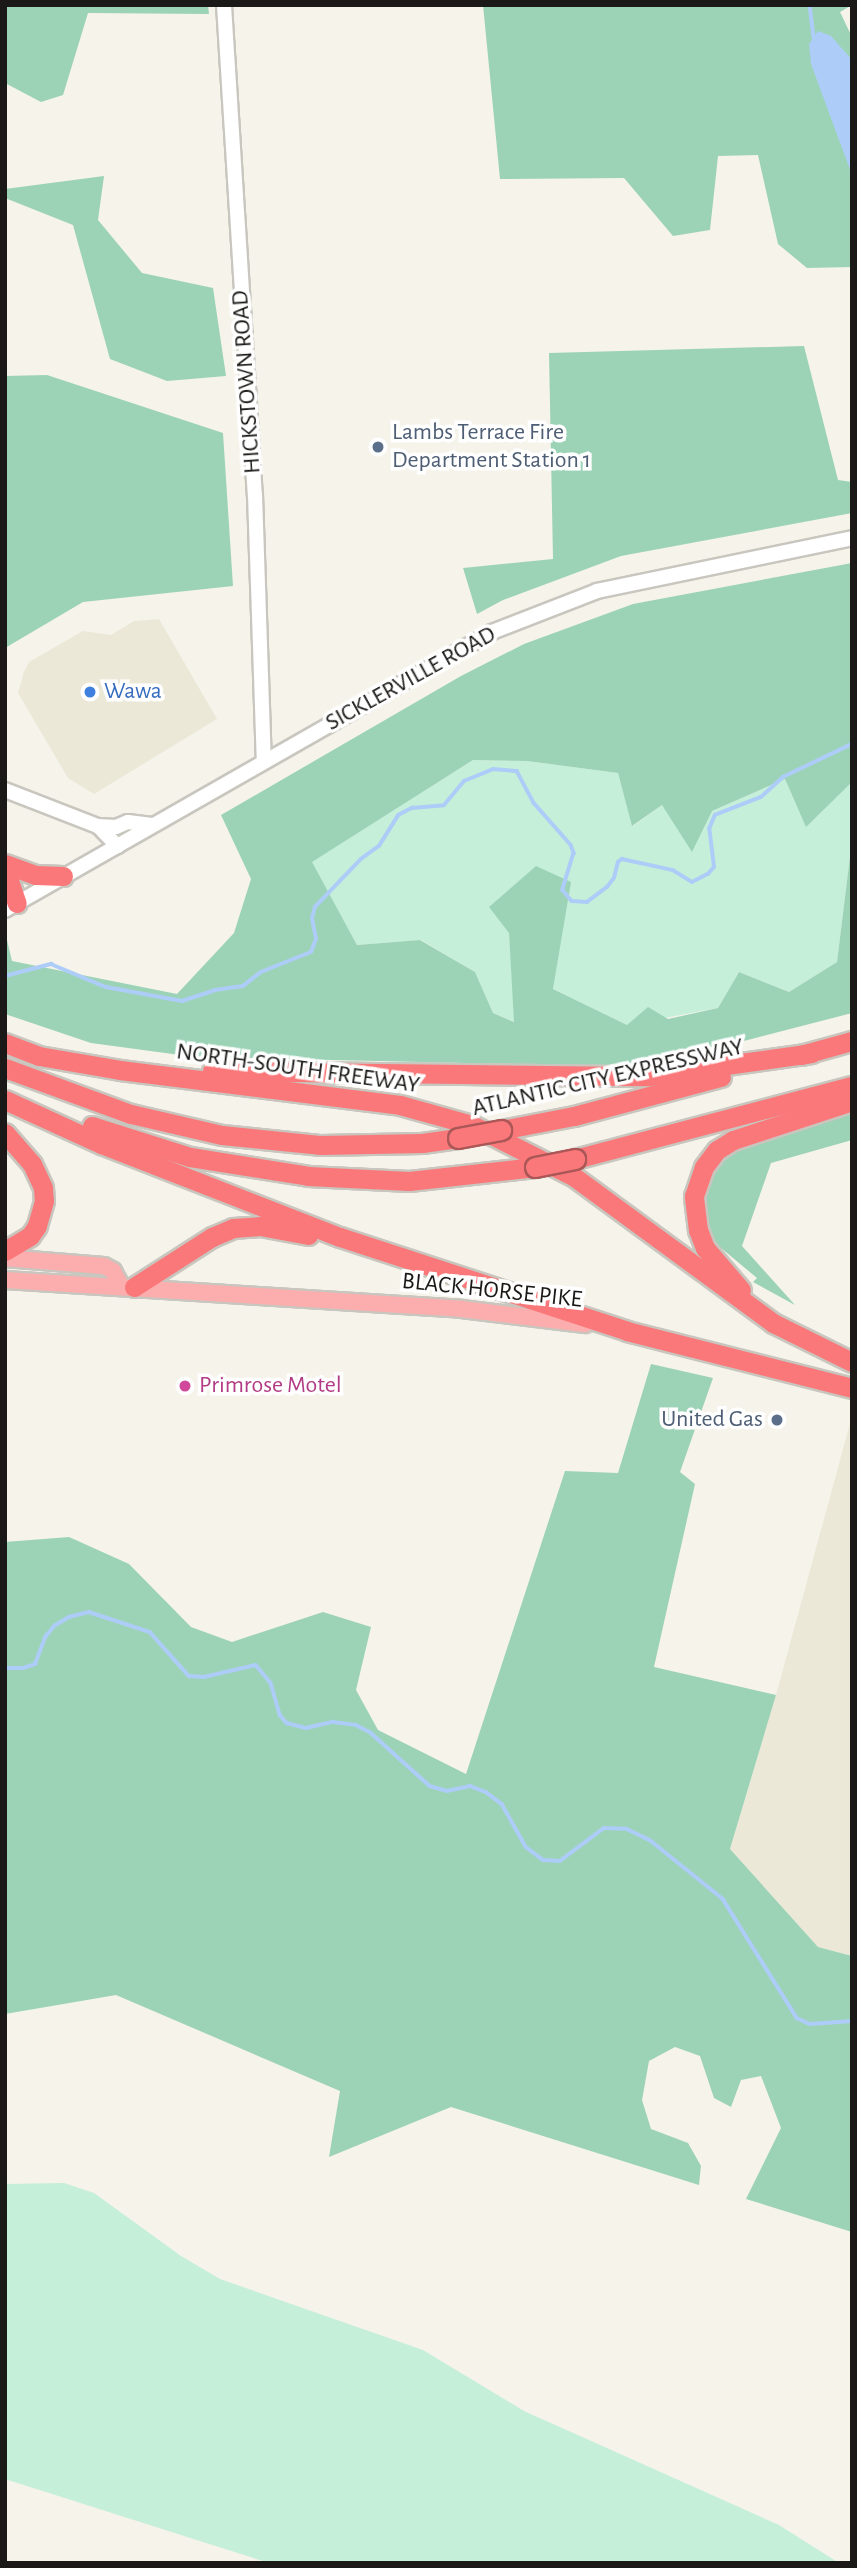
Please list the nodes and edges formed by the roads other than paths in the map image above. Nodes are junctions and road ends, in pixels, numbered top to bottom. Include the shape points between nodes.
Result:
1 (224, 5) edge
2 (852, 538) edge
3 (264, 760) junction
4 (5, 790) edge
5 (152, 825) junction
6 (98, 826) junction
7 (117, 846) junction
8 (5, 867) edge
9 (63, 876) junction
10 (11, 907) edge
11 (852, 1041) edge
12 (5, 1043) edge
13 (811, 1053) junction
14 (5, 1068) edge
15 (138, 1072) junction
16 (852, 1086) edge
17 (5, 1095) edge
18 (5, 1100) edge
19 (852, 1101) edge
20 (5, 1133) edge
21 (5, 1251) edge
22 (5, 1258) edge
23 (405, 1259) junction
24 (5, 1280) edge
25 (127, 1286) junction
26 (773, 1324) junction
27 (627, 1331) junction
28 (852, 1362) edge
29 (821, 1381) junction
30 (852, 1388) edge
31 (852, 1403) edge

1 - 3 main road, HICKSTOWN ROAD via 255,495
2 - 3 main road, SICKLERVILLE ROAD via 656,576 572,600 492,632
3 - 5 main road, SICKLERVILLE ROAD
4 - 6 main road
5 - 6 main road
5 - 7 main road, SICKLERVILLE ROAD
6 - 7 main road
7 - 9 main road, SICKLERVILLE ROAD
8 - 9 highway
8 - 10 highway
9 - 10 main road, SICKLERVILLE ROAD
11 - 13 highway, ATLANTIC CITY EXPRESSWAY
12 - 15 highway, NORTH-SOUTH FREEWAY via 39,1056
13 - 14 highway, ATLANTIC CITY EXPRESSWAY, bridge via 574,1116 501,1130 422,1143 321,1145 222,1136 131,1114
13 - 15 highway via 648,1076
15 - 26 highway, NORTH-SOUTH FREEWAY via 400,1105 472,1125 573,1176
16 - 17 highway, bridge via 575,1159 396,1181 253,1169 148,1145
18 - 23 highway via 101,1144
19 - 26 highway via 733,1140 717,1150 697,1184 694,1212 705,1248
20 - 21 highway via 32,1164 44,1201 30,1236
22 - 25 main road via 104,1266
23 - 25 highway via 260,1226 233,1228
23 - 27 highway
24 - 25 main road, BLACK HORSE PIKE
25 - 27 main road, BLACK HORSE PIKE via 461,1309
26 - 28 highway, NORTH-SOUTH FREEWAY
27 - 29 highway, BLACK HORSE PIKE
29 - 30 highway, BLACK HORSE PIKE
29 - 31 highway

